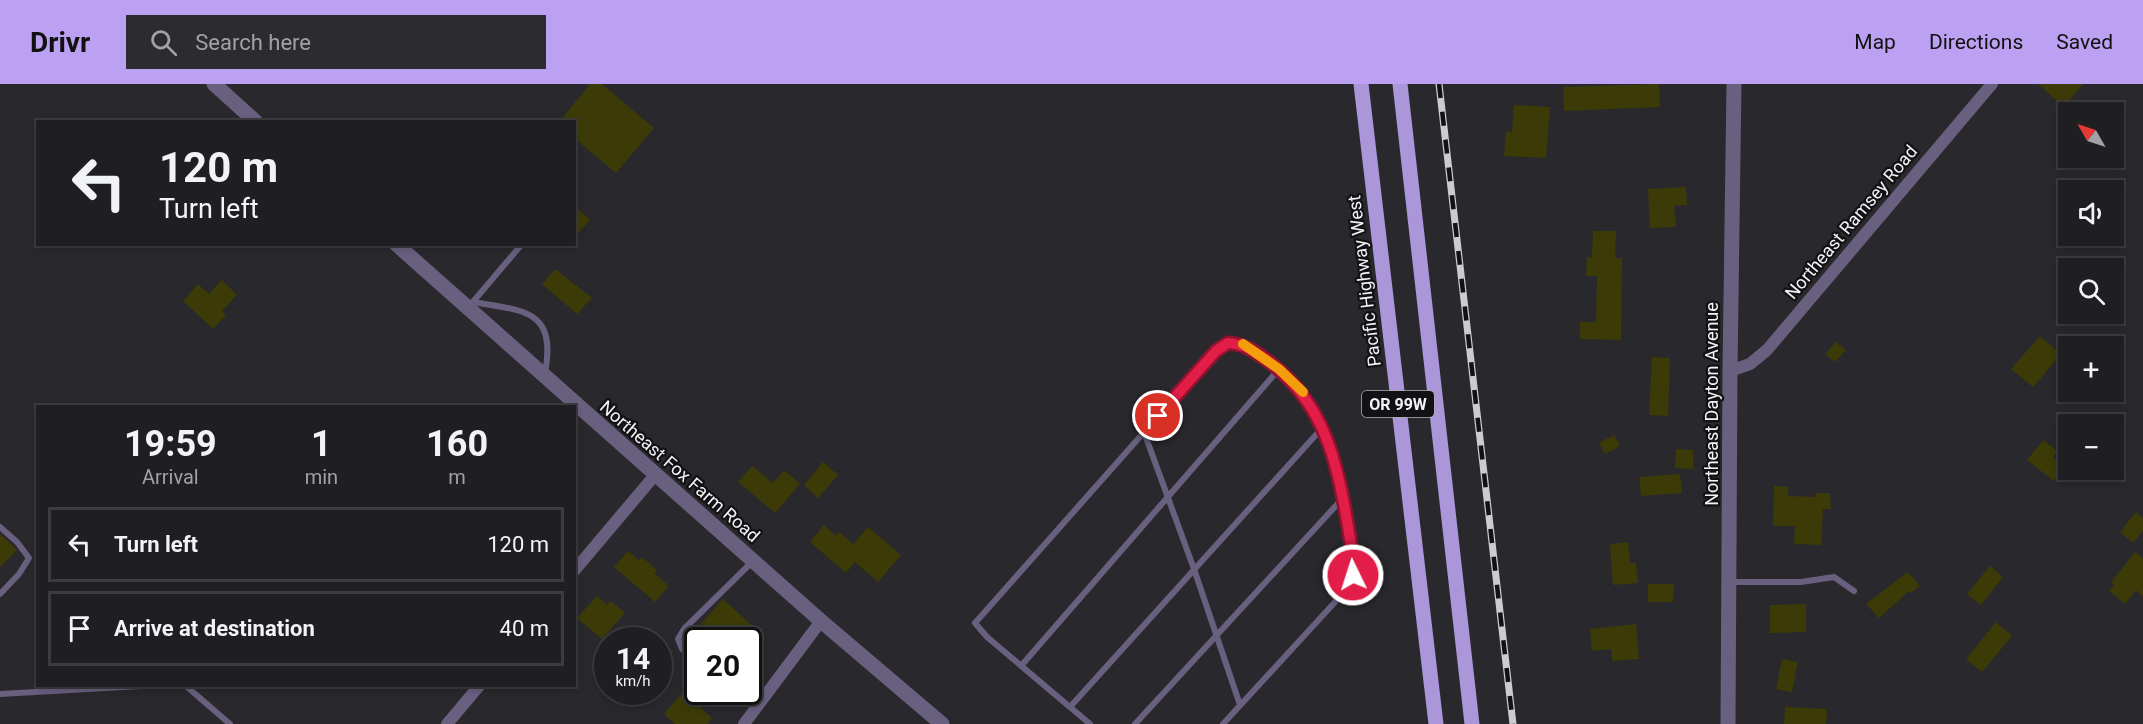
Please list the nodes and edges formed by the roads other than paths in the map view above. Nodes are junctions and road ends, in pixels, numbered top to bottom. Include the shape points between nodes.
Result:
1 (214, 84) edge
2 (1361, 84) edge
3 (1400, 84) edge
4 (1734, 84) edge
5 (1992, 84) edge
6 (254, 120) edge
7 (398, 246) edge
8 (520, 246) edge
9 (470, 305) junction
10 (1279, 369) junction
11 (1730, 371) junction
12 (544, 377) junction
13 (576, 405) edge
14 (576, 405) edge
15 (1323, 427) junction
16 (1144, 432) junction
17 (655, 475) junction
18 (1168, 497) junction
19 (1343, 498) junction
20 (0, 527) edge
21 (753, 561) junction
22 (576, 569) edge
23 (1194, 569) junction
24 (1729, 582) junction
25 (1854, 591) dead end
26 (0, 594) edge
27 (821, 621) junction
28 (686, 627) edge
29 (684, 629) edge
30 (1215, 636) junction
31 (684, 651) edge
32 (1021, 666) junction
33 (123, 687) edge
34 (187, 687) edge
35 (478, 687) edge
36 (0, 694) edge
37 (762, 700) edge
38 (758, 705) edge
39 (1240, 705) junction
40 (1070, 707) junction
41 (230, 724) edge
42 (447, 724) edge
43 (744, 724) edge
44 (942, 724) edge
45 (1090, 724) edge
46 (1135, 724) edge
47 (1223, 724) edge
48 (1436, 724) edge
49 (1472, 724) edge
50 (1728, 724) edge

1 - 6 street
2 - 48 main road, Pacific Highway West / OR 99W
3 - 49 main road, OR 99W
4 - 11 street, Northeast Dayton Avenue
5 - 11 street, Northeast Ramsey Road via 1767,350 1750,364
7 - 9 street, Northeast Fox Farm Road
8 - 9 lane
9 - 12 street, Northeast Fox Farm Road
9 - 12 lane via 533,315 543,327 549,351
10 - 15 lane via 1302,392
10 - 16 lane via 1243,344 1228,343 1216,351
10 - 18 lane
11 - 24 street, Northeast Dayton Avenue
12 - 14 street, Northeast Fox Farm Road
13 - 17 street, Northeast Fox Farm Road
15 - 19 lane
15 - 23 lane
16 - 18 lane
16 - 32 lane via 975,623
17 - 21 street, Northeast Fox Farm Road
17 - 22 street
18 - 23 lane
18 - 32 lane
19 - 30 lane
19 - 39 lane via 1354,563 1347,590
20 - 26 lane via 29,558
21 - 27 street, Northeast Fox Farm Road
21 - 28 lane
23 - 30 lane
23 - 40 lane
24 - 25 lane via 1801,582 1834,577
24 - 50 street, Northeast Dayton Avenue
27 - 37 street
27 - 44 street, Northeast Fox Farm Road
29 - 31 lane via 678,639
30 - 39 lane
30 - 46 lane
32 - 40 lane
33 - 36 lane
34 - 41 lane
35 - 42 street
38 - 43 street
39 - 47 lane
40 - 45 lane

